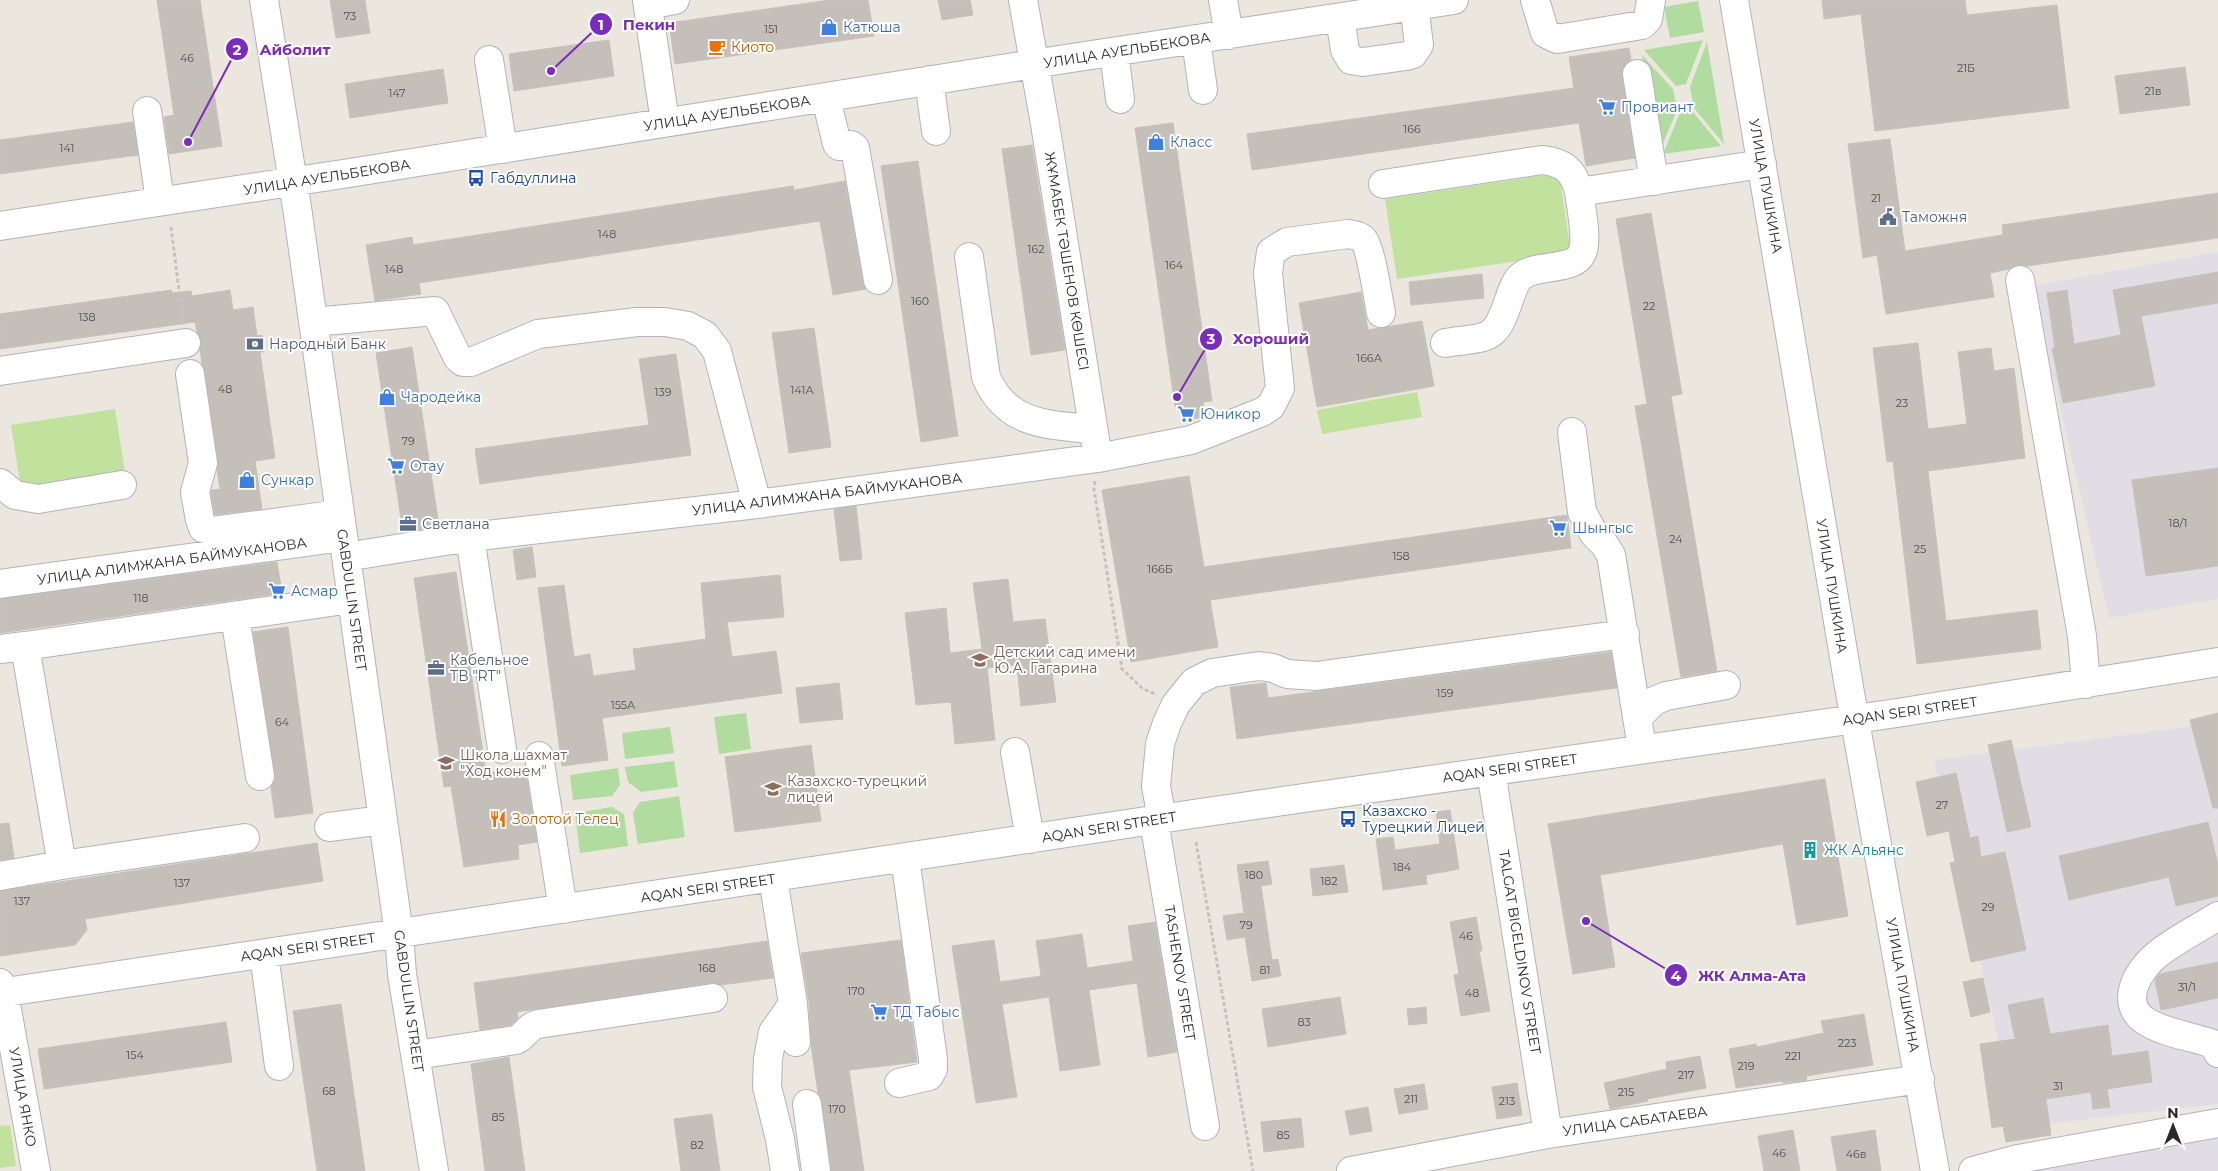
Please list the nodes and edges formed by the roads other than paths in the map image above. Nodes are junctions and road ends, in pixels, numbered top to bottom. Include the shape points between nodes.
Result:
1 (264, 0) edge
2 (676, 0) edge
3 (1023, 0) edge
4 (1223, 0) edge
5 (1454, 0) edge
6 (1536, 0) edge
7 (1651, 0) edge
8 (1734, 0) edge
9 (648, 2) edge
10 (1414, 6) junction
11 (1340, 18) junction
12 (1229, 35) junction
13 (1196, 40) junction
14 (1114, 52) junction
15 (489, 60) dead end
16 (1034, 65) junction
17 (1637, 74) dead end
18 (929, 80) junction
19 (1203, 90) dead end
20 (826, 98) junction
21 (1120, 99) dead end
22 (147, 111) dead end
23 (665, 122) junction
24 (936, 131) dead end
25 (503, 149) junction
26 (1762, 164) junction
27 (1654, 181) junction
28 (293, 182) junction
29 (1383, 184) dead end
30 (1579, 192) junction
31 (160, 201) junction
32 (0, 226) edge
33 (969, 257) dead end
34 (878, 280) dead end
35 (2020, 280) dead end
36 (1381, 313) dead end
37 (313, 322) junction
38 (186, 343) road end
39 (1445, 343) dead end
40 (0, 371) edge
41 (190, 374) dead end
42 (1093, 429) junction
43 (1572, 432) dead end
44 (1098, 458) junction
45 (0, 483) edge
46 (122, 485) dead end
47 (757, 504) junction
48 (343, 536) junction
49 (470, 537) junction
50 (0, 584) edge
51 (351, 600) junction
52 (235, 616) junction
53 (1625, 634) junction
54 (12, 648) edge
55 (2218, 662) edge
56 (2086, 684) junction
57 (1726, 685) dead end
58 (1637, 718) junction
59 (1854, 718) junction
60 (502, 748) dead end
61 (1642, 748) junction
62 (1015, 752) dead end
63 (539, 756) dead end
64 (1491, 771) junction
65 (260, 776) dead end
66 (383, 820) junction
67 (1158, 820) junction
68 (330, 827) dead end
69 (245, 838) dead end
70 (1030, 839) junction
71 (905, 858) junction
72 (62, 865) junction
73 (0, 876) edge
74 (773, 878) junction
75 (563, 909) junction
76 (2218, 916) edge
77 (399, 934) junction
78 (264, 954) junction
79 (1, 990) edge
80 (713, 998) dead end
81 (793, 1004) junction
82 (796, 1042) dead end
83 (2218, 1053) edge
84 (416, 1055) junction
85 (279, 1066) dead end
86 (1920, 1079) junction
87 (899, 1083) dead end
88 (807, 1104) dead end
89 (2218, 1123) edge
90 (1205, 1126) dead end
91 (1548, 1134) junction
92 (36, 1171) edge
93 (434, 1171) edge
94 (785, 1171) edge
95 (816, 1171) edge
96 (1351, 1171) edge
97 (1936, 1171) edge
98 (1973, 1171) edge

1 - 28 street, GABDULLIN STREET
2 - 9 street
3 - 16 street
4 - 12 street
5 - 10 street, УЛИЦА АУЕЛЬБЕКОВА
6 - 7 street via 1545,33 1557,39 1642,25 1648,19
8 - 26 street, УЛИЦА ПУШКИНА
9 - 23 street
10 - 11 street, УЛИЦА АУЕЛЬБЕКОВА
10 - 11 street via 1419,45 1413,54 1406,56 1363,62 1351,60 1345,50
11 - 12 street, УЛИЦА АУЕЛЬБЕКОВА
12 - 13 street, УЛИЦА АУЕЛЬБЕКОВА
13 - 14 street, УЛИЦА АУЕЛЬБЕКОВА
13 - 19 street
14 - 16 street, УЛИЦА АУЕЛЬБЕКОВА
14 - 21 street
15 - 25 street
16 - 18 street, УЛИЦА АУЕЛЬБЕКОВА
16 - 42 street, ЖҰМАБЕК ТӘШЕНОВ КӨШЕСІ
17 - 27 street
18 - 20 street, УЛИЦА АУЕЛЬБЕКОВА
18 - 24 street
20 - 23 street, УЛИЦА АУЕЛЬБЕКОВА
20 - 34 street via 837,144 856,148
22 - 31 street
23 - 25 street, УЛИЦА АУЕЛЬБЕКОВА
25 - 28 street, УЛИЦА АУЕЛЬБЕКОВА
26 - 27 street
26 - 59 street, УЛИЦА ПУШКИНА
27 - 30 street
28 - 31 street, УЛИЦА АУЕЛЬБЕКОВА
28 - 37 street, GABDULLIN STREET
29 - 30 street via 1542,160 1559,163 1571,170
30 - 39 street via 1584,247 1578,259 1522,275 1500,326 1494,332
31 - 32 street, УЛИЦА АУЕЛЬБЕКОВА
33 - 42 street via 986,377 992,391 1002,403 1025,418
35 - 56 street via 2082,636
36 - 44 street, УЛИЦА АЛИМЖАНА БАЙМУКАНОВА via 1363,239 1338,234 1279,246 1271,252 1268,273 1280,378 1277,397 1271,406 1191,440
37 - 47 street via 435,311 458,358 464,362 538,334 637,322 688,326 705,335 716,351
37 - 48 street, GABDULLIN STREET
38 - 40 street
41 - 48 street via 203,463 196,492 203,528
42 - 44 street, ЖҰМАБЕК ТӘШЕНОВ КӨШЕСІ
43 - 53 street via 1582,512 1611,555
44 - 47 street, УЛИЦА АЛИМЖАНА БАЙМУКАНОВА
45 - 46 street via 16,495 38,499
47 - 49 street, УЛИЦА АЛИМЖАНА БАЙМУКАНОВА
48 - 49 street, УЛИЦА АЛИМЖАНА БАЙМУКАНОВА
48 - 50 street, УЛИЦА АЛИМЖАНА БАЙМУКАНОВА
48 - 51 street, GABDULLIN STREET
49 - 60 street
51 - 52 street
51 - 66 street, GABDULLIN STREET
52 - 54 street
52 - 65 street
53 - 58 street
53 - 67 street, TASHENOV STREET via 1316,676 1287,674 1259,666 1212,673 1194,682 1176,704 1160,744 1156,786
54 - 72 street
55 - 56 street, AQAN SERI STREET
56 - 59 street, AQAN SERI STREET
57 - 58 street via 1666,696 1654,701
58 - 61 street
59 - 61 street, AQAN SERI STREET
59 - 86 street, УЛИЦА ПУШКИНА
61 - 64 street, AQAN SERI STREET
62 - 70 street
63 - 75 street
64 - 67 street, AQAN SERI STREET
64 - 91 street, TALGAT BIGELDINOV STREET
66 - 68 street
66 - 77 street, GABDULLIN STREET
67 - 70 street, AQAN SERI STREET
67 - 90 street, TASHENOV STREET
69 - 72 street
70 - 71 street, AQAN SERI STREET
71 - 74 street, AQAN SERI STREET
71 - 87 street via 933,1069 929,1076
72 - 73 street
74 - 75 street, AQAN SERI STREET
74 - 81 street
75 - 77 street, AQAN SERI STREET
76 - 83 street via 2158,953 2138,977 2130,996 2133,1010 2146,1021 2213,1044
77 - 78 street, AQAN SERI STREET
77 - 84 street, GABDULLIN STREET via 402,974
78 - 79 street, AQAN SERI STREET
78 - 85 street
79 - 92 street, УЛИЦА ЯНКО
80 - 84 street via 538,1024 516,1040
81 - 82 street
81 - 94 street via 773,1032 768,1059 767,1087
84 - 93 street, GABDULLIN STREET
86 - 91 street, УЛИЦА САБАТАЕВА
86 - 97 street, УЛИЦА ПУШКИНА
88 - 95 street
89 - 98 street via 2018,1159
91 - 96 street, УЛИЦА САБАТАЕВА

